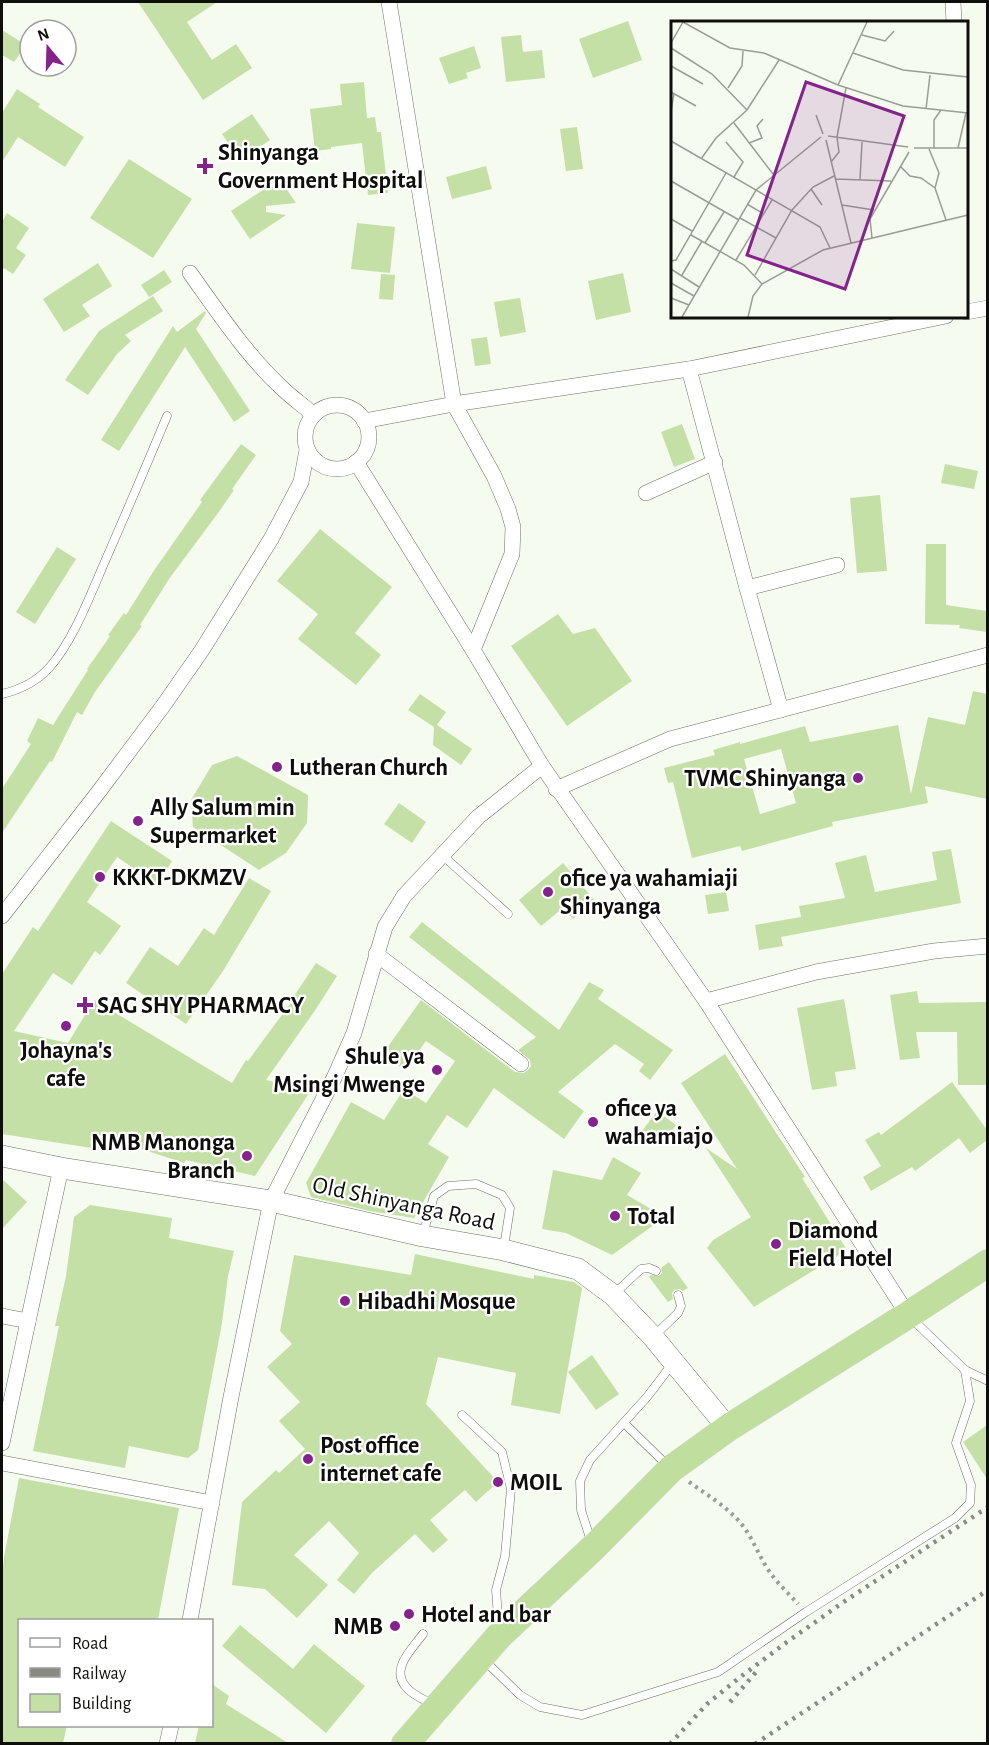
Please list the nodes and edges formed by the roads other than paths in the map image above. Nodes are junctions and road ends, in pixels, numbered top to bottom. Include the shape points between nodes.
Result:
1 (389, 2) edge
2 (953, 2) edge
3 (954, 21) edge
4 (190, 273) dead end
5 (987, 308) edge
6 (968, 312) edge
7 (936, 318) edge
8 (689, 369) junction
9 (454, 404) junction
10 (314, 415) junction
11 (167, 416) dead end
12 (364, 421) junction
13 (307, 450) junction
14 (356, 462) junction
15 (715, 462) junction
16 (646, 493) dead end
17 (837, 565) dead end
18 (747, 588) junction
19 (473, 650) junction
20 (987, 655) edge
21 (2, 694) edge
22 (781, 710) junction
23 (542, 766) junction
24 (556, 789) junction
25 (442, 855) junction
26 (508, 914) dead end
27 (2, 916) edge
28 (987, 945) edge
29 (376, 954) junction
30 (706, 1001) junction
31 (521, 1064) dead end
32 (2, 1156) edge
33 (61, 1168) junction
34 (271, 1201) junction
35 (423, 1236) junction
36 (504, 1250) junction
37 (987, 1263) edge
38 (656, 1271) dead end
39 (613, 1295) junction
40 (678, 1295) dead end
41 (908, 1315) junction
42 (2, 1316) edge
43 (28, 1321) junction
44 (653, 1337) junction
45 (674, 1362) junction
46 (965, 1370) junction
47 (987, 1381) edge
48 (462, 1415) dead end
49 (624, 1423) junction
50 (728, 1428) junction
51 (2, 1443) edge
52 (2, 1463) edge
53 (672, 1470) junction
54 (212, 1503) junction
55 (593, 1548) junction
56 (190, 1619) edge
57 (423, 1634) dead end
58 (499, 1636) junction
59 (481, 1657) junction
60 (438, 1708) junction
61 (171, 1727) edge
62 (168, 1743) edge
63 (405, 1743) edge

1 - 9 street
2 - 3 street
4 - 10 street via 257,361
5 - 6 street
7 - 8 street
8 - 9 street
8 - 15 street
9 - 12 street
9 - 19 street via 494,476 513,527 512,554
10 - 12 street via 339,406 352,409
10 - 13 street via 306,431
11 - 21 lane via 65,647 40,676
12 - 14 street via 368,443
13 - 14 street via 327,467 342,468
13 - 27 street via 301,482 202,650
14 - 19 street
15 - 16 street
15 - 18 street
17 - 18 street
18 - 22 street
19 - 23 street
20 - 22 street
22 - 24 street via 670,740
23 - 24 street
23 - 25 street via 478,817
24 - 30 street
25 - 26 lane
25 - 29 street via 404,896 385,927
28 - 30 street via 816,972
29 - 31 street
29 - 34 street via 354,1033
30 - 41 street
32 - 33 main road, Old Shinyanga Road
33 - 34 main road, Old Shinyanga Road
33 - 43 street
34 - 35 main road, Old Shinyanga Road
34 - 54 street
35 - 36 main road, Old Shinyanga Road
35 - 36 lane via 434,1196 448,1186 476,1184 502,1196 510,1208
36 - 39 main road, Old Shinyanga Road via 578,1269
37 - 41 highway
38 - 39 lane via 641,1269
39 - 44 main road, Old Shinyanga Road
40 - 44 lane via 678,1313
41 - 46 lane
41 - 50 highway
42 - 43 street
43 - 51 street
44 - 45 main road, Old Shinyanga Road
45 - 49 lane
45 - 50 main road, Old Shinyanga Road
46 - 47 lane
46 - 59 lane via 970,1401 956,1443 971,1485 970,1503 955,1518 718,1672 582,1715 540,1707 520,1695
48 - 58 lane via 502,1452 511,1489 505,1556 496,1590
49 - 53 lane
49 - 55 lane via 590,1460 580,1481 581,1509
50 - 53 highway
52 - 54 street
53 - 55 highway
54 - 56 street
55 - 58 highway
57 - 60 lane via 401,1664 400,1676 406,1688
58 - 59 highway
59 - 60 highway
60 - 63 highway
61 - 62 street

